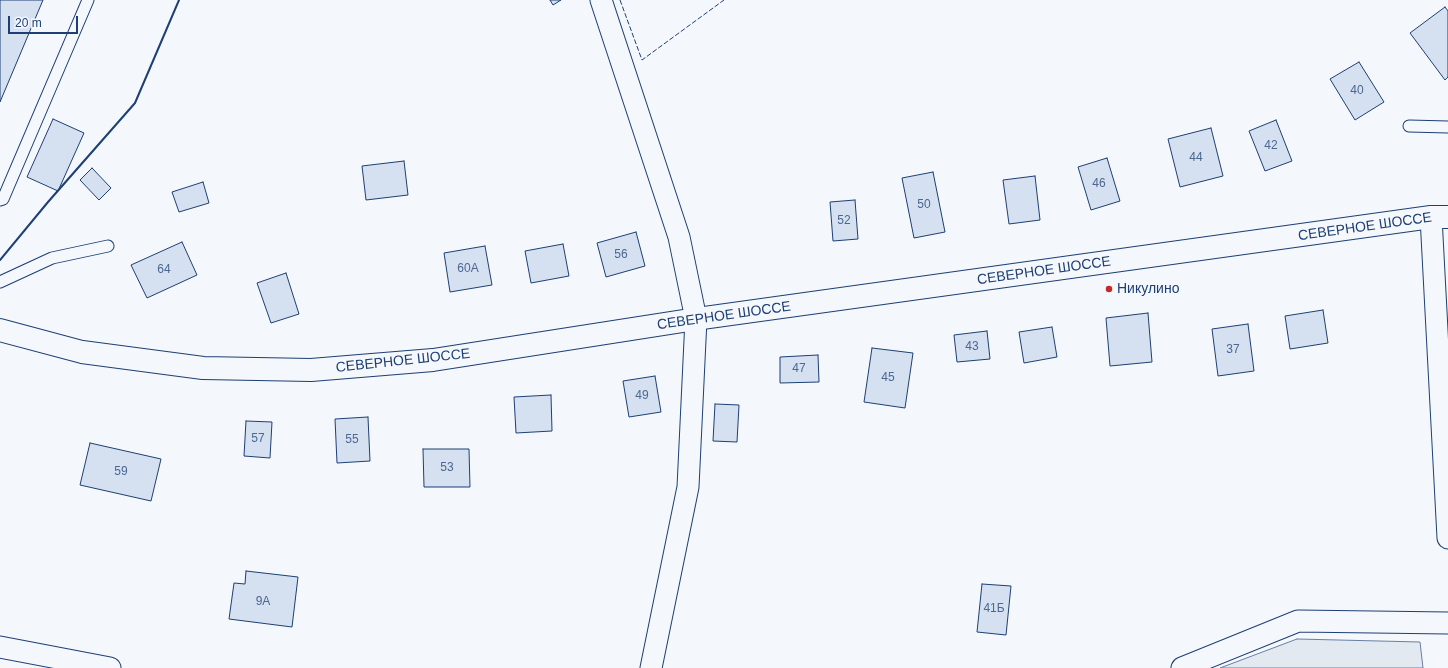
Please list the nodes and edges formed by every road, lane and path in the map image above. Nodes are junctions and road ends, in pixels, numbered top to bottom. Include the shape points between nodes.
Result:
1 (88, 0) edge
2 (601, 0) edge
3 (1409, 126) dead end
4 (1448, 127) edge
5 (0, 200) edge
6 (1440, 217) edge
7 (108, 246) dead end
8 (0, 282) edge
9 (696, 319) junction
10 (0, 330) edge
11 (1448, 538) edge
12 (1448, 623) edge
13 (0, 647) edge
14 (110, 668) edge
15 (651, 668) edge
16 (1182, 668) edge

1 - 5 lane via 3,199
2 - 9 street via 679,237
3 - 4 lane
6 - 9 main road, СЕВЕРНОЕ ШОССЕ
6 - 11 street
7 - 8 lane via 52,258
9 - 10 main road, СЕВЕРНОЕ ШОССЕ via 433,360 311,370 202,368 82,352
9 - 15 street via 688,487
12 - 16 street via 1298,621
13 - 14 street

